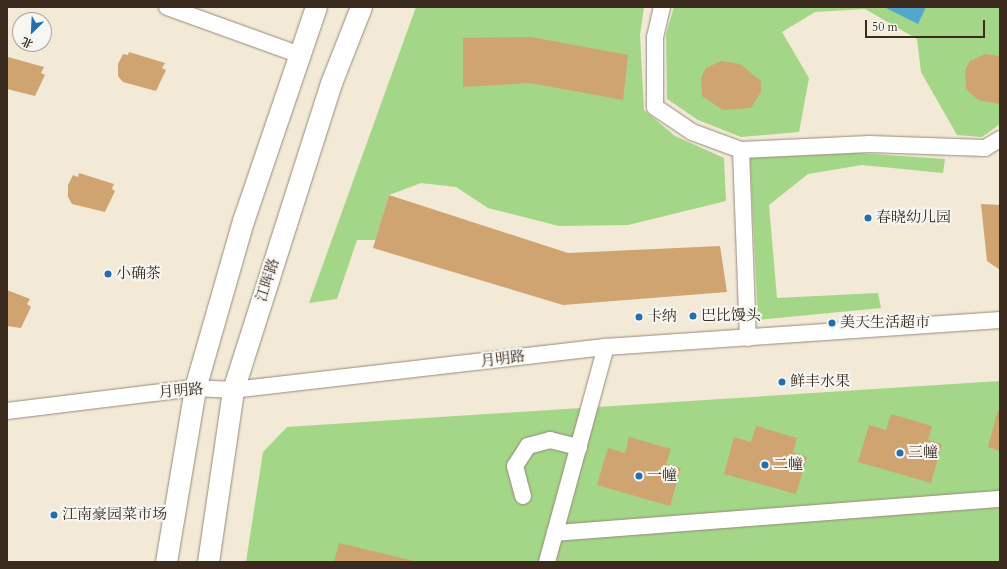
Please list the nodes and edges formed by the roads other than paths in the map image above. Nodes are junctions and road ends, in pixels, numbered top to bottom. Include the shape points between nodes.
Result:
1 (167, 7) edge
2 (316, 7) edge
3 (361, 7) edge
4 (662, 7) edge
5 (300, 56) junction
6 (1000, 139) edge
7 (741, 150) junction
8 (1000, 320) edge
9 (748, 338) junction
10 (606, 347) junction
11 (195, 388) junction
12 (233, 390) junction
13 (7, 411) edge
14 (578, 447) junction
15 (523, 496) dead end
16 (1000, 499) edge
17 (555, 533) junction
18 (166, 562) edge
19 (208, 562) edge
20 (546, 562) edge

1 - 5 street
2 - 5 main road
3 - 12 main road, 江晖路 via 331,83
4 - 7 street via 655,37 656,107 692,132
5 - 11 main road via 244,220
6 - 7 street via 986,148 870,144
7 - 9 street
8 - 9 street, 月明路
9 - 10 street, 月明路
10 - 12 street, 月明路
10 - 14 street
11 - 12 street, 月明路
11 - 13 street, 月明路
11 - 18 main road
12 - 19 main road, 江晖路
14 - 15 street via 550,440 528,446 515,466
14 - 17 street
16 - 17 street
17 - 20 street

